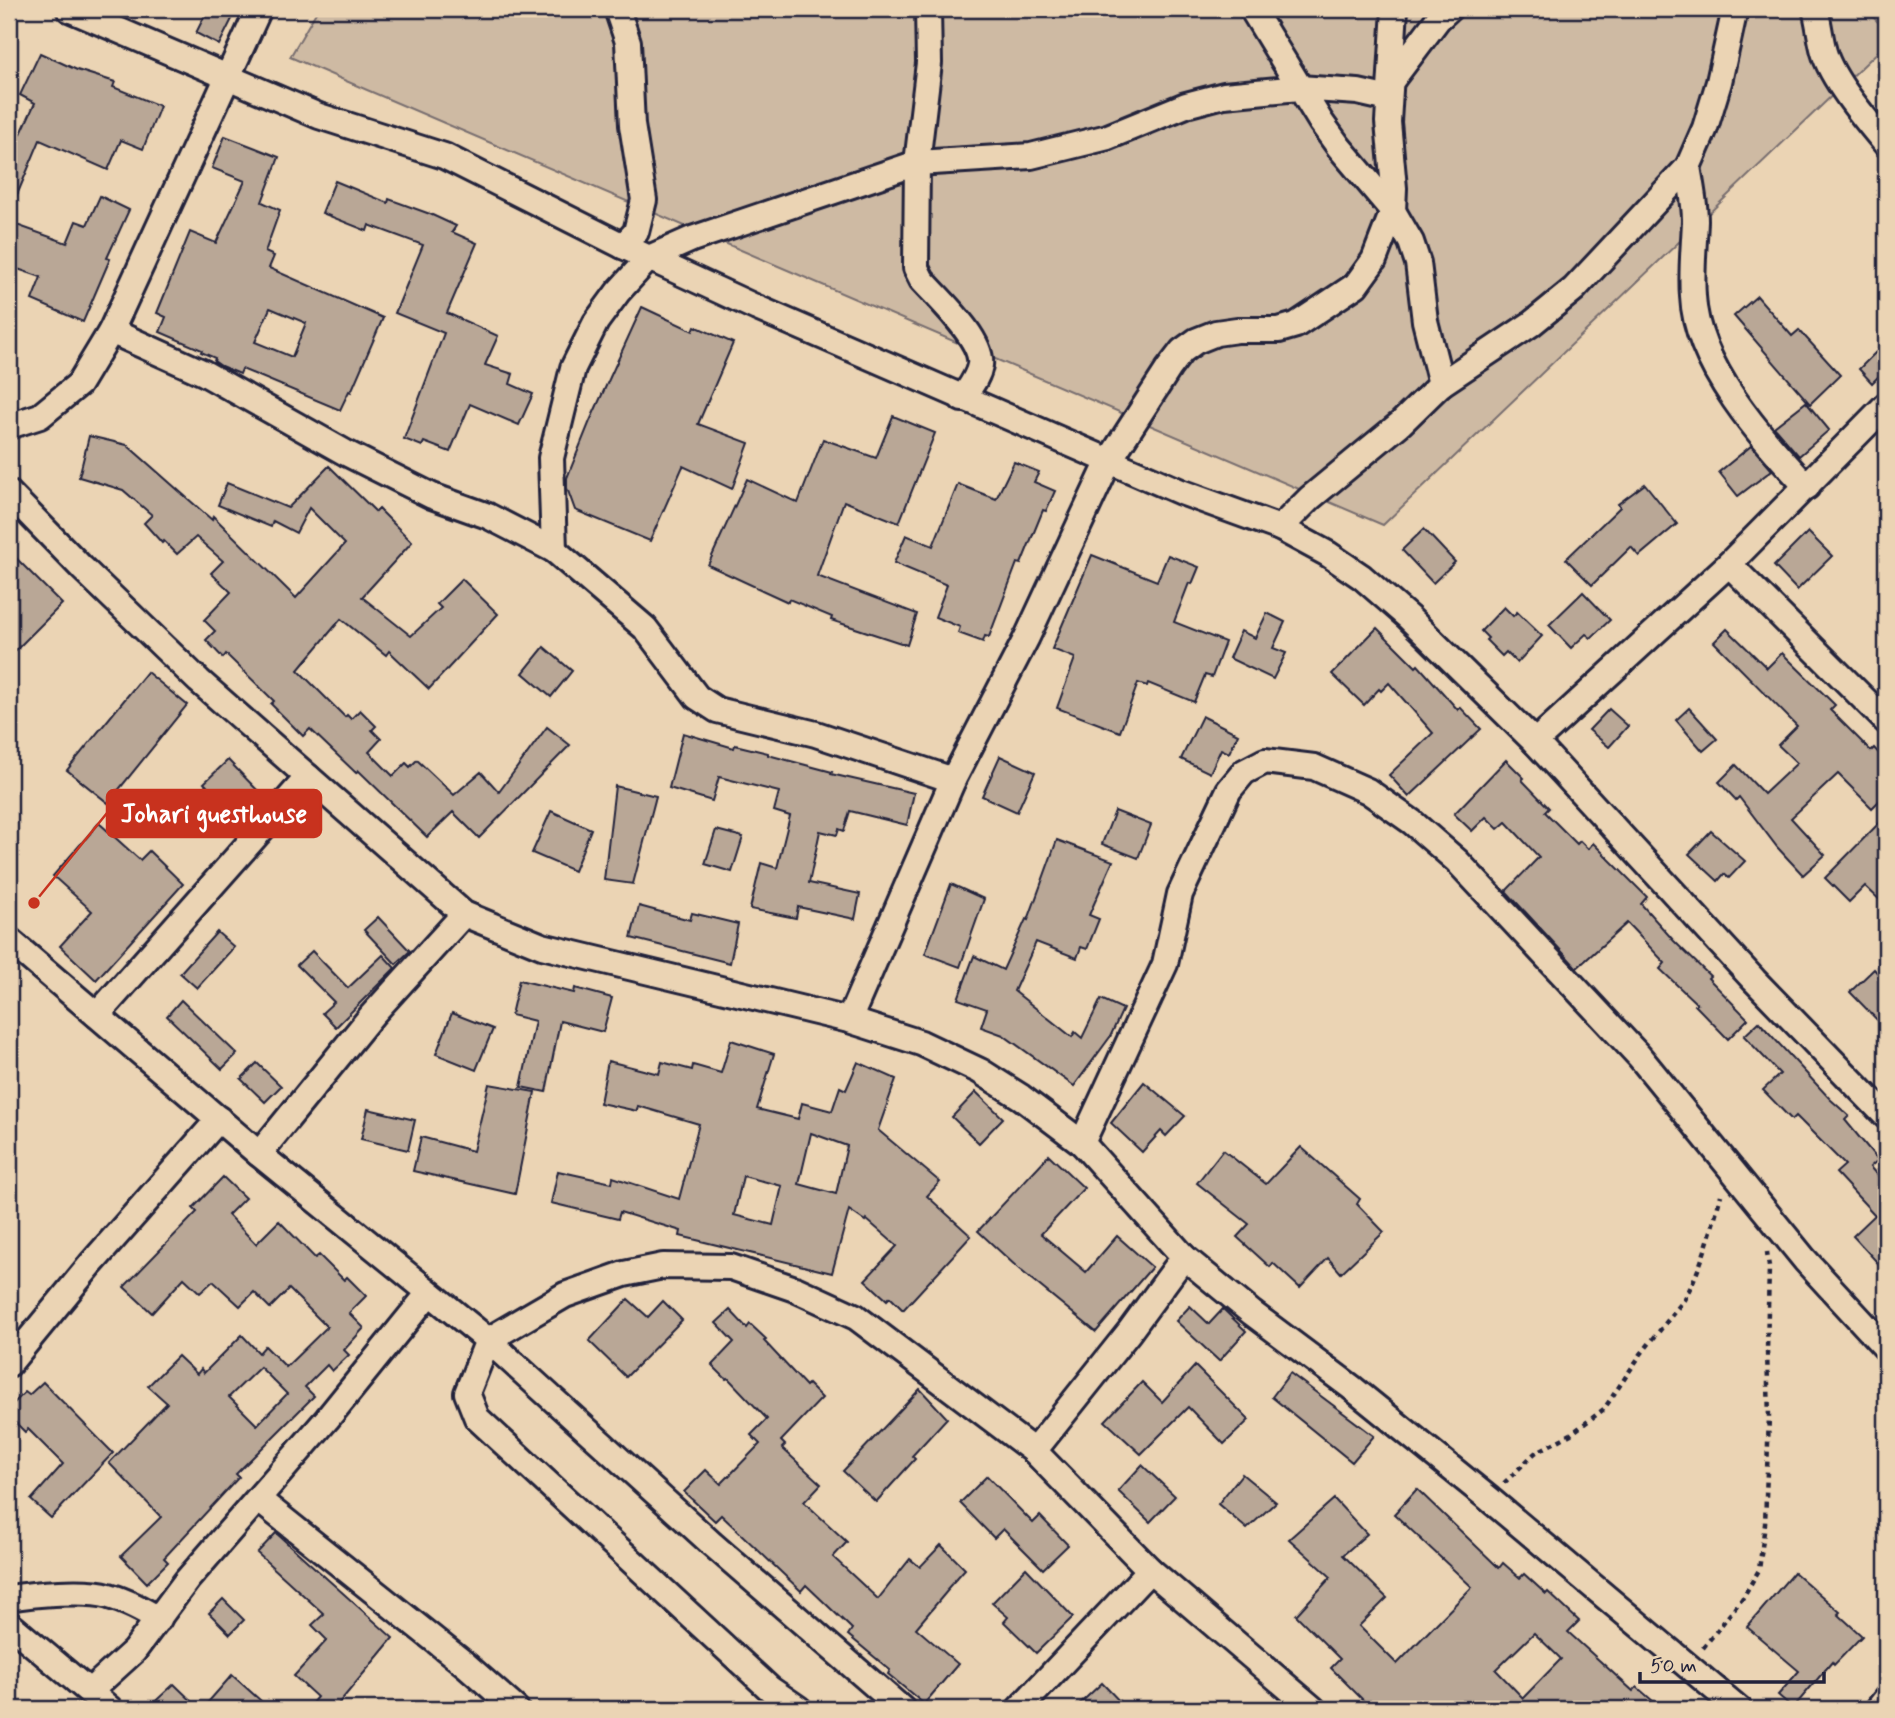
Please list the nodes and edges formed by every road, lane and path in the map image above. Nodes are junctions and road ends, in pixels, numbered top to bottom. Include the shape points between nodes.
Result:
1 (69, 9) edge
2 (259, 9) edge
3 (617, 9) edge
4 (928, 9) edge
5 (1252, 9) edge
6 (1395, 9) edge
7 (1449, 9) edge
8 (1735, 9) edge
9 (1815, 9) edge
10 (226, 76) junction
11 (1299, 88) junction
12 (1390, 89) junction
13 (1886, 144) edge
14 (917, 163) junction
15 (1688, 167) junction
16 (1393, 211) junction
17 (623, 246) junction
18 (649, 258) junction
19 (111, 331) junction
20 (1441, 384) junction
21 (962, 398) junction
22 (1886, 405) edge
23 (9, 426) edge
24 (1109, 461) junction
25 (1807, 486) junction
26 (9, 493) edge
27 (1280, 528) junction
28 (554, 550) junction
29 (1729, 564) junction
30 (1886, 721) edge
31 (1535, 741) junction
32 (308, 777) junction
33 (953, 780) junction
34 (464, 914) junction
35 (9, 940) edge
36 (97, 1015) junction
37 (849, 1020) junction
38 (1886, 1116) edge
39 (219, 1119) junction
40 (1082, 1143) junction
41 (259, 1154) junction
42 (1728, 1163) junction
43 (1767, 1249) dead end
44 (1184, 1256) junction
45 (429, 1293) junction
46 (488, 1340) junction
47 (1886, 1348) edge
48 (9, 1364) edge
49 (1034, 1451) junction
50 (1488, 1499) junction
51 (258, 1500) junction
52 (1150, 1570) junction
53 (9, 1598) edge
54 (159, 1619) junction
55 (9, 1624) edge
56 (1688, 1667) junction
57 (90, 1691) junction
58 (1886, 1699) edge
59 (110, 1709) edge
60 (516, 1709) edge
61 (799, 1709) edge
62 (902, 1709) edge
63 (1019, 1709) edge
64 (1313, 1709) edge
65 (1740, 1709) edge
66 (1878, 1709) edge

1 - 10 street
2 - 10 street
3 - 17 street via 628,42 632,125 643,200 636,232
4 - 14 street via 929,73
5 - 11 street
6 - 12 street
7 - 12 street
8 - 15 street via 1719,82
9 - 13 street via 1830,65
10 - 17 street via 319,116 444,156
10 - 19 street
11 - 12 street
11 - 14 street via 1224,95 1186,105 1108,137 1031,156
11 - 16 street via 1339,147
12 - 16 street
14 - 18 street via 692,239
14 - 21 street via 916,268 975,343 981,362
15 - 20 street via 1554,307
15 - 25 street via 1695,221 1693,299 1707,352 1752,422
16 - 20 street via 1418,263
16 - 24 street via 1374,260 1356,285 1336,300 1296,325 1216,333 1182,351
17 - 18 street
18 - 21 street
18 - 28 street via 596,322 573,368 551,458
19 - 23 street via 79,384 40,416
19 - 28 street via 204,373 432,496 488,516
20 - 27 street
21 - 24 street
22 - 25 street
24 - 27 street
24 - 33 street via 1027,637
25 - 29 street
26 - 32 street via 199,681
27 - 31 street via 1362,578
28 - 33 street via 645,628 697,697 717,710 816,734
29 - 30 street
29 - 31 street
31 - 38 street
32 - 34 street
32 - 36 street
33 - 37 street
34 - 37 street via 542,946
34 - 41 street via 372,1015
35 - 36 street
36 - 39 street
37 - 40 street via 921,1043 980,1071
39 - 41 street
39 - 48 street
40 - 42 street via 1165,964 1181,894 1206,836 1229,790 1244,772 1265,761 1314,767 1368,792 1457,861 1639,1056
40 - 44 street
41 - 45 street
42 - 47 street via 1805,1259
42 - 50 path via 1707,1244 1684,1300 1604,1409 1535,1453
43 - 56 path via 1769,1416 1759,1570
44 - 49 street
44 - 50 street
45 - 46 street
45 - 51 street
46 - 49 street via 565,1295 624,1274 663,1266 731,1267 856,1317
46 - 61 street via 467,1393 477,1418 770,1689
46 - 62 street
49 - 52 street
50 - 56 street
51 - 54 street
51 - 60 street
52 - 63 street
52 - 64 street
53 - 54 street via 54,1593 106,1595
54 - 57 street via 134,1651
55 - 57 street
56 - 65 street
57 - 59 street
58 - 66 street

